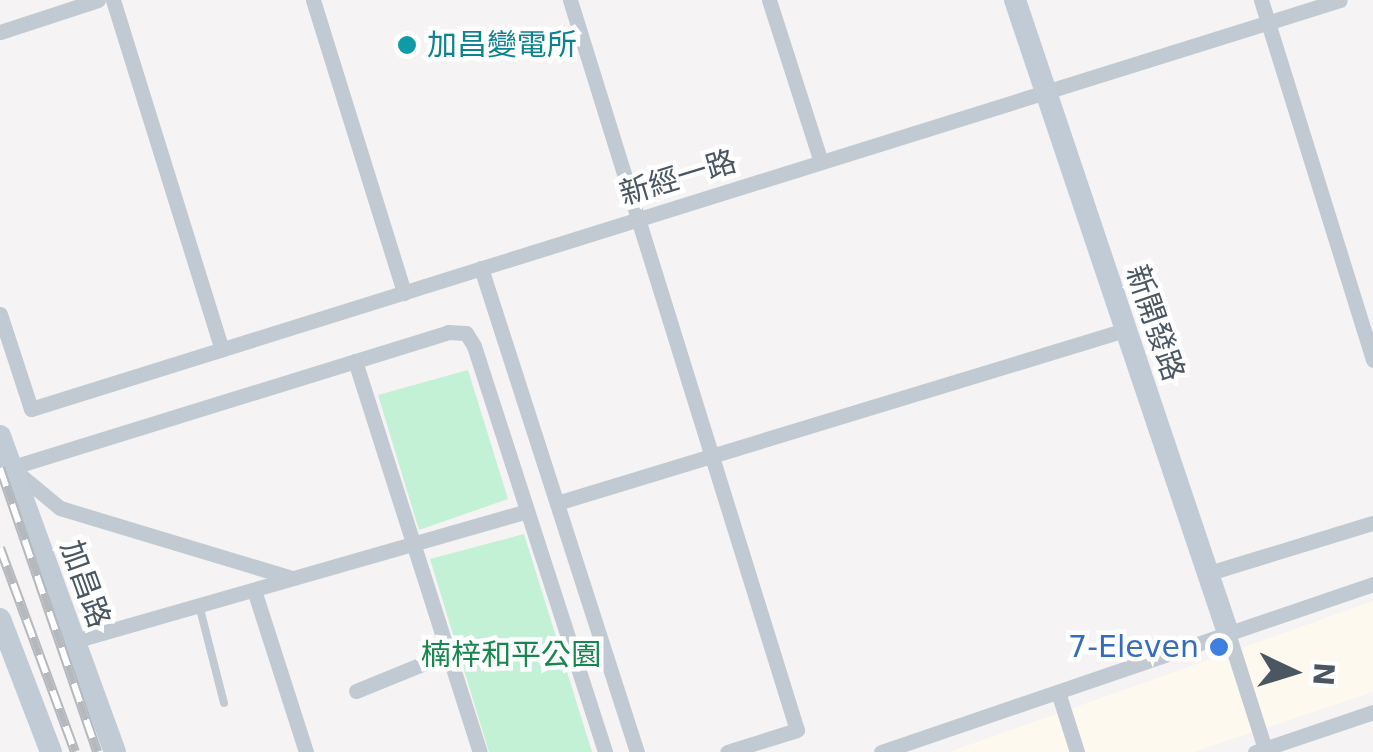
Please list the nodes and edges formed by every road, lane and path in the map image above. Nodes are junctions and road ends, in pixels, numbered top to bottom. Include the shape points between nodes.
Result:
1 (98, 0) edge
2 (113, 0) edge
3 (313, 0) edge
4 (570, 0) edge
5 (770, 0) edge
6 (1015, 0) edge
7 (1261, 0) edge
8 (1340, 0) edge
9 (1268, 23) junction
10 (0, 32) edge
11 (1044, 92) junction
12 (821, 162) junction
13 (640, 219) junction
14 (481, 268) junction
15 (404, 293) junction
16 (0, 314) edge
17 (1125, 330) junction
18 (222, 350) junction
19 (1373, 360) edge
20 (355, 361) junction
21 (0, 436) edge
22 (712, 456) junction
23 (5, 470) edge
24 (557, 503) junction
25 (526, 512) junction
26 (1373, 523) edge
27 (414, 544) junction
28 (1208, 573) junction
29 (293, 578) junction
30 (1373, 584) edge
31 (254, 590) junction
32 (199, 605) junction
33 (0, 619) edge
34 (1228, 633) junction
35 (74, 641) junction
36 (448, 652) junction
37 (356, 690) dead end
38 (1058, 692) junction
39 (224, 703) dead end
40 (1373, 712) edge
41 (1262, 751) edge
42 (51, 752) edge
43 (114, 752) edge
44 (306, 752) edge
45 (480, 752) edge
46 (606, 752) edge
47 (636, 752) edge
48 (727, 752) edge
49 (881, 752) edge
50 (1077, 752) edge

1 - 10 street
2 - 18 street
3 - 15 street
4 - 13 street
5 - 12 street
6 - 11 street, 新開發路
7 - 9 street
8 - 9 street, 新經一路
9 - 11 street, 新經一路
9 - 19 street
11 - 12 street, 新經一路
11 - 17 street, 新開發路
12 - 13 street, 新經一路
13 - 14 street, 新經一路
13 - 22 street
14 - 15 street, 新經一路
14 - 24 street
15 - 18 street, 新經一路
16 - 18 street, 新經一路 via 31,409
17 - 22 street
17 - 28 street, 新開發路
20 - 23 street
20 - 25 street via 448,332 466,333
20 - 27 street
21 - 23 street, 加昌路
22 - 24 street
22 - 48 street via 797,730
23 - 29 street via 60,508
23 - 35 street, 加昌路
24 - 47 street
25 - 27 street
25 - 46 street
26 - 28 street
27 - 29 street
27 - 36 street
28 - 34 street, 新開發路
29 - 31 street
30 - 34 street
31 - 32 street
31 - 44 street
32 - 35 street
32 - 39 lane
33 - 42 street
34 - 38 street
34 - 41 street
35 - 43 street, 加昌路
36 - 37 street
36 - 45 street
38 - 49 street
38 - 50 street
40 - 41 street

